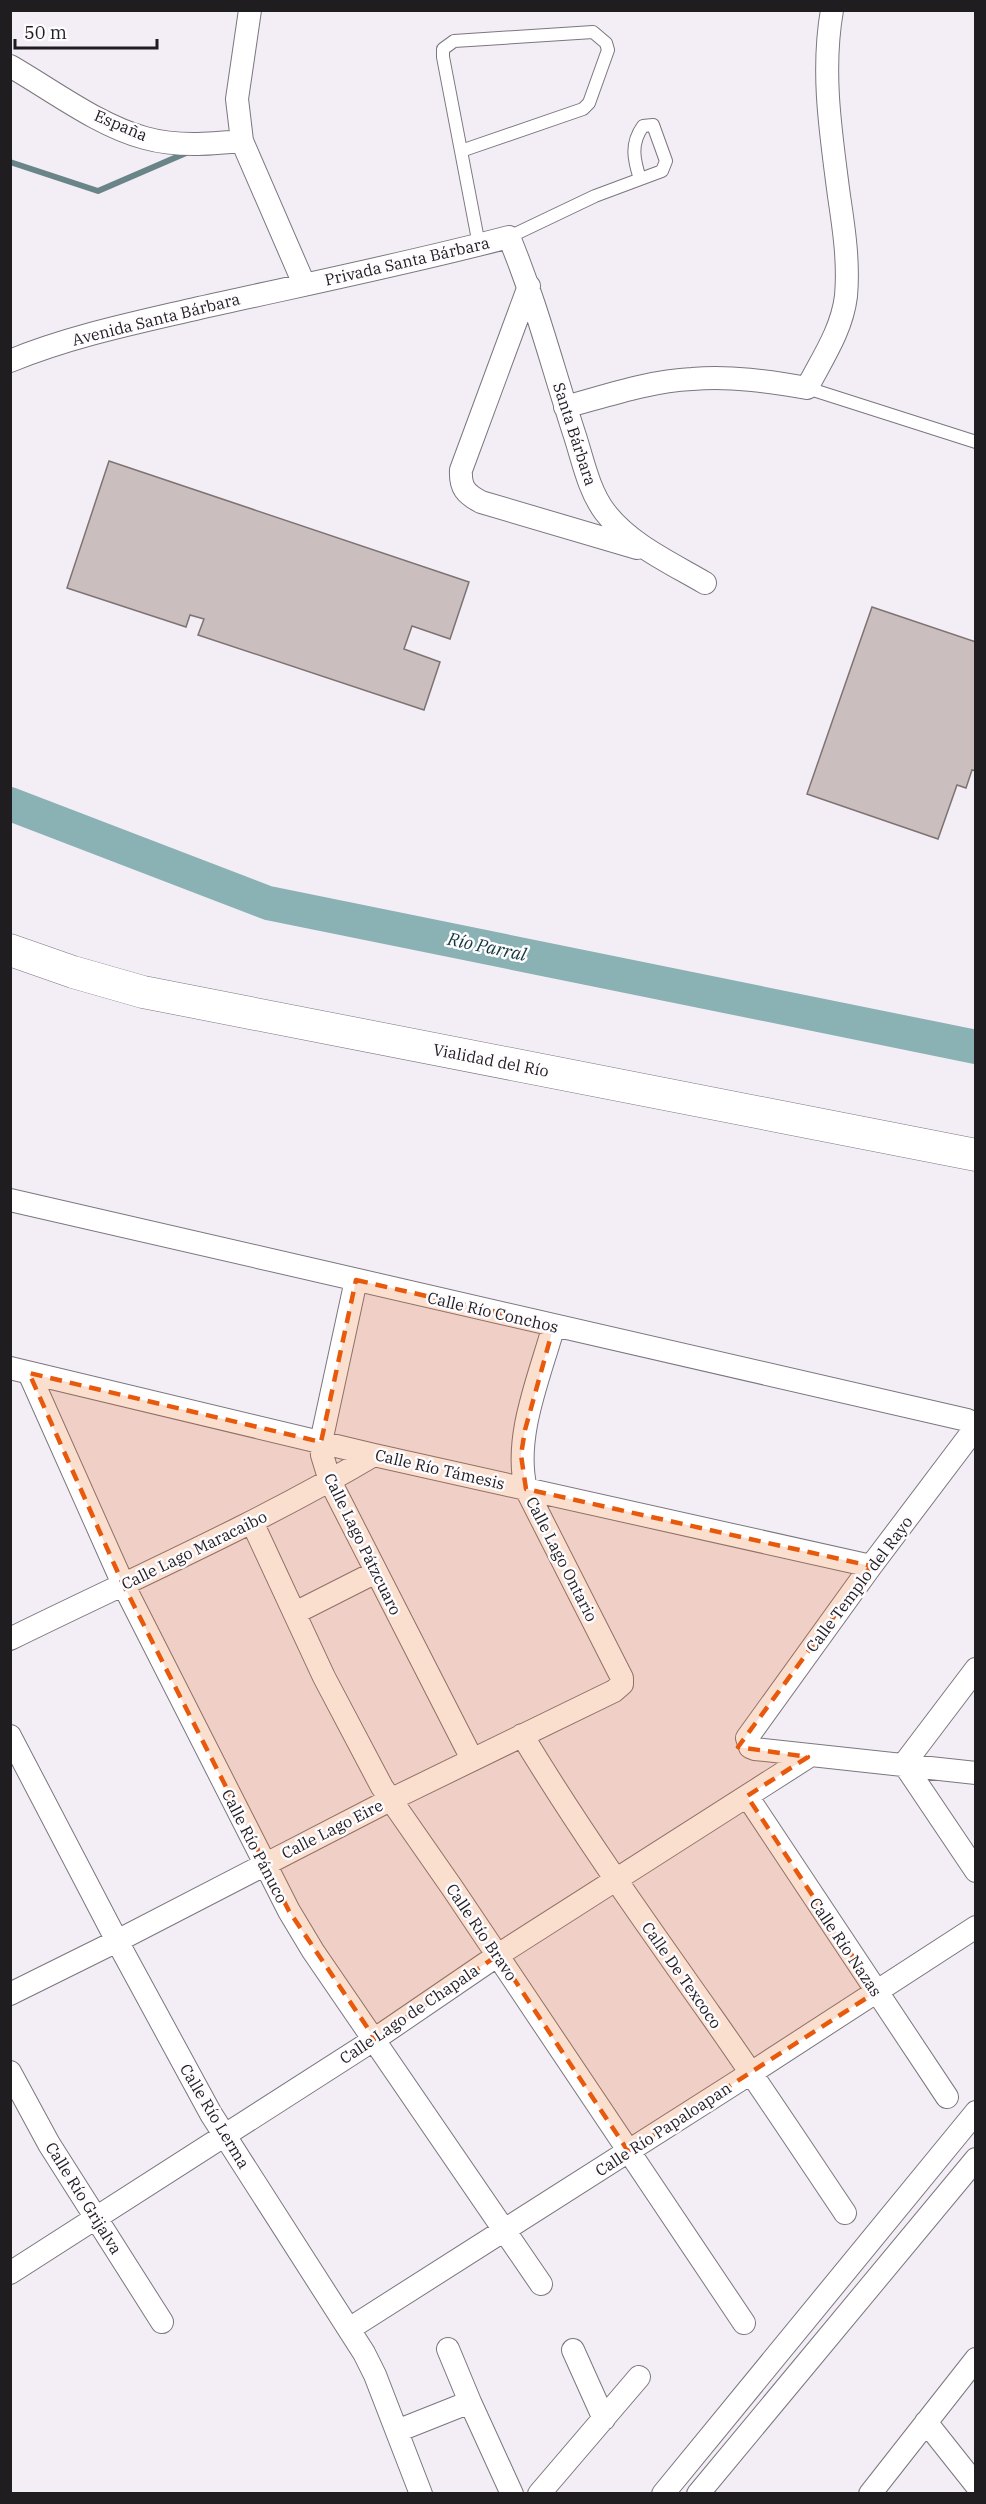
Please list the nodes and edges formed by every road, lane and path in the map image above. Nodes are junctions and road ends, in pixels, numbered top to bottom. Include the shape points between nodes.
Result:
1 (250, 10) edge
2 (832, 10) edge
3 (10, 66) edge
4 (242, 141) junction
5 (461, 151) junction
6 (640, 179) dead end
7 (508, 237) junction
8 (479, 245) junction
9 (304, 284) junction
10 (529, 286) junction
11 (10, 361) edge
12 (807, 388) junction
13 (565, 407) junction
14 (975, 442) edge
15 (653, 552) junction
16 (705, 584) dead end
17 (10, 950) edge
18 (975, 1155) edge
19 (10, 1200) edge
20 (356, 1280) junction
21 (554, 1325) junction
22 (20, 1371) edge
23 (975, 1426) edge
24 (321, 1442) junction
25 (375, 1455) junction
26 (330, 1481) junction
27 (525, 1488) junction
28 (252, 1522) junction
29 (871, 1566) junction
30 (376, 1572) junction
31 (123, 1584) junction
32 (295, 1613) junction
33 (10, 1639) edge
34 (975, 1669) edge
35 (622, 1684) joint
36 (522, 1735) junction
37 (10, 1736) edge
38 (808, 1757) junction
39 (472, 1759) junction
40 (904, 1764) junction
41 (975, 1773) edge
42 (747, 1796) junction
43 (390, 1800) junction
44 (264, 1864) junction
45 (975, 1871) edge
46 (615, 1880) junction
47 (975, 1927) edge
48 (117, 1941) junction
49 (498, 1955) junction
50 (876, 1992) junction
51 (10, 1994) edge
52 (375, 2039) junction
53 (10, 2072) edge
54 (751, 2073) junction
55 (948, 2097) dead end
56 (975, 2112) edge
57 (225, 2136) junction
58 (628, 2151) junction
59 (975, 2159) edge
60 (845, 2213) dead end
61 (96, 2218) junction
62 (505, 2230) junction
63 (10, 2273) edge
64 (541, 2284) dead end
65 (162, 2322) dead end
66 (744, 2323) dead end
67 (349, 2329) junction
68 (448, 2349) dead end
69 (573, 2350) dead end
70 (975, 2359) edge
71 (639, 2377) dead end
72 (470, 2402) junction
73 (604, 2419) junction
74 (926, 2422) junction
75 (397, 2431) junction
76 (975, 2485) edge
77 (421, 2493) edge
78 (512, 2493) edge
79 (539, 2493) edge
80 (663, 2493) edge
81 (699, 2493) edge
82 (870, 2493) edge

1 - 4 street via 237,99
2 - 12 street via 827,38 827,109 846,251 846,297 837,333
3 - 4 street, España via 103,120 146,138 204,145
4 - 9 street
5 - 5 lane via 443,57 447,45 454,41 593,32 606,43 605,60 590,103 583,109
5 - 8 lane
6 - 7 lane
7 - 8 street, Privada Santa Bárbara
7 - 10 street, Santa Bárbara
8 - 9 street, Privada Santa Bárbara
9 - 11 street, Avenida Santa Bárbara via 50,345
10 - 13 street, Santa Bárbara
10 - 15 street via 461,470 463,489 481,502
12 - 13 street via 751,378 690,379 640,387
12 - 14 lane
13 - 15 street, Santa Bárbara via 594,495 622,531
15 - 16 street, Santa Bárbara
17 - 18 main road, Vialidad del Río via 143,992
19 - 20 street, Calle Río Conchos
20 - 21 street, Calle Río Conchos
20 - 24 street, Calle Lago Pátzcuaro
21 - 23 street, Calle Río Conchos via 955,1417
21 - 27 street, Calle Lago Ontario via 525,1430 521,1455
22 - 24 street, Calle Río Támesis
22 - 31 street, Calle Río Pánuco
23 - 29 street, Calle Templo del Rayo
24 - 25 street, Calle Río Támesis
24 - 26 street, Calle Lago Pátzcuaro
25 - 26 street, Calle Lago Maracaibo
25 - 27 street, Calle Río Támesis
26 - 28 street, Calle Lago Maracaibo
26 - 30 street, Calle Lago Pátzcuaro
27 - 29 street, Calle Río Támesis
27 - 35 street, Calle Lago Ontario
28 - 31 street, Calle Lago Maracaibo
28 - 32 street, Calle Río Bravo
29 - 38 street, Calle Templo del Rayo via 747,1735 747,1742 755,1749
30 - 32 street
30 - 39 street, Calle Lago Pátzcuaro
31 - 33 street, Calle Lago Maracaibo
31 - 44 street, Calle Río Pánuco
32 - 43 street, Calle Río Bravo
34 - 40 street
35 - 36 street, Calle Lago Eire
36 - 39 street, Calle Lago Eire
36 - 46 street, Calle De Texcoco
37 - 48 street, Calle Río Lerma
38 - 40 street
38 - 42 street, Calle Lago de Chapala
39 - 43 street, Calle Lago Eire
40 - 41 street
40 - 45 street
42 - 46 street, Calle Lago de Chapala
42 - 50 street, Calle Río Nazas
43 - 44 street, Calle Lago Eire
43 - 49 street, Calle Río Bravo
44 - 48 street, Calle Lago Eire
44 - 52 street, Calle Río Pánuco via 313,1951
46 - 49 street, Calle Lago de Chapala
46 - 54 street, Calle De Texcoco
47 - 50 street, Calle Río Papaloapan
48 - 51 street, Calle Lago Eire
48 - 57 street, Calle Río Lerma
49 - 52 street, Calle Lago de Chapala
49 - 58 street, Calle Río Bravo
50 - 54 street, Calle Río Papaloapan
50 - 55 street, Calle Río Nazas
52 - 57 street, Calle Lago de Chapala
52 - 62 street, Calle Río Pánuco
53 - 61 street, Calle Río Grijalva
54 - 58 street, Calle Río Papaloapan
54 - 60 street, Calle De Texcoco
56 - 80 street
57 - 61 street, Calle Lago de Chapala
57 - 67 street, Calle Río Lerma
58 - 62 street, Calle Río Papaloapan
58 - 66 street, Calle Río Bravo
59 - 81 street
61 - 63 street, Calle Lago de Chapala
61 - 65 street, Calle Río Grijalva
62 - 64 street, Calle Río Pánuco
62 - 67 street, Calle Río Papaloapan
67 - 75 street, Calle Río Lerma via 375,2375
68 - 72 street
69 - 73 street
70 - 74 street
71 - 73 street
72 - 75 street
72 - 78 street
73 - 79 street
74 - 76 street
74 - 82 street
75 - 77 street, Calle Río Lerma

